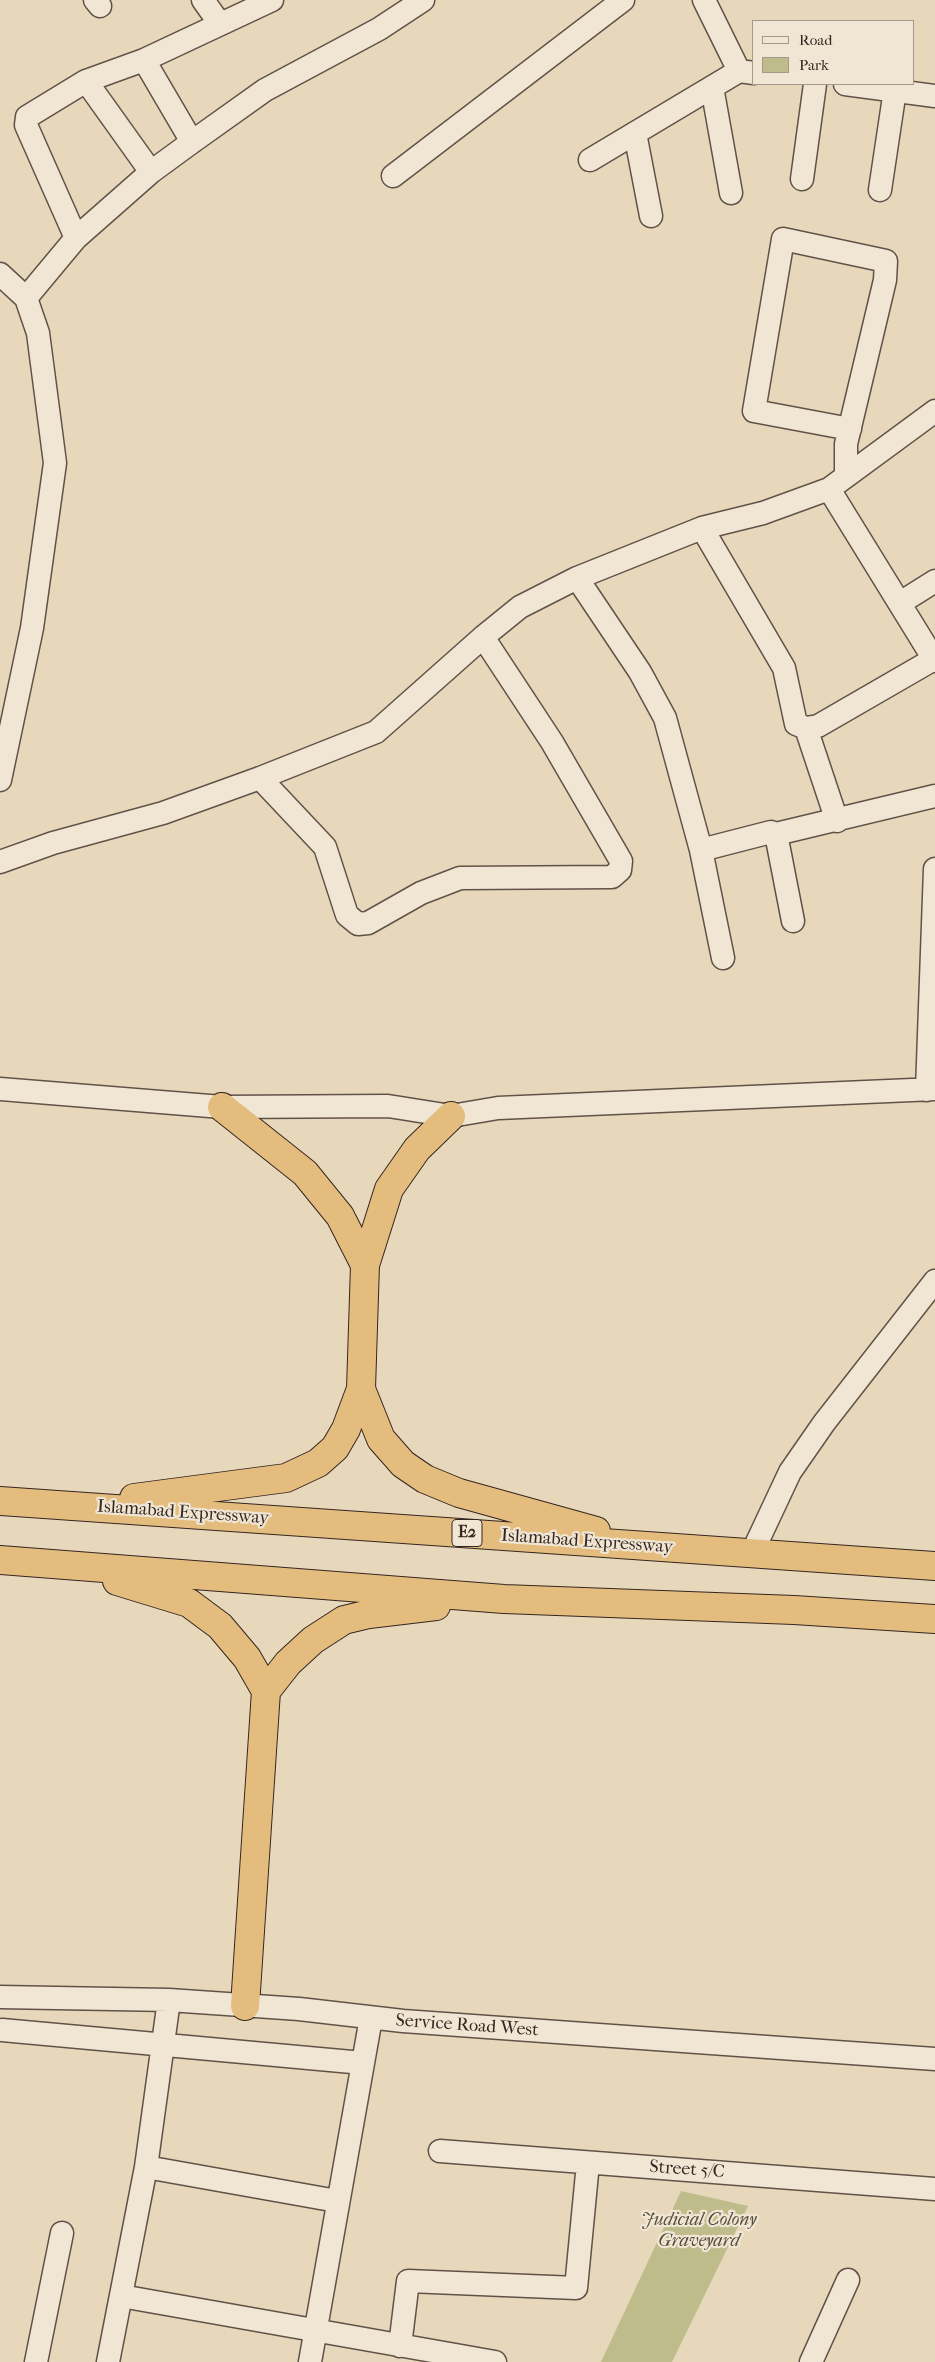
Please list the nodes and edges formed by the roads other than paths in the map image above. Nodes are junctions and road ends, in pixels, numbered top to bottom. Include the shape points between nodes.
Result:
1 (203, 0) edge
2 (272, 0) edge
3 (422, 0) edge
4 (623, 0) edge
5 (704, 0) edge
6 (220, 24) junction
7 (144, 60) junction
8 (746, 72) edge
9 (86, 81) junction
10 (815, 85) edge
11 (854, 85) edge
12 (712, 87) junction
13 (896, 90) junction
14 (935, 96) edge
15 (635, 133) junction
16 (192, 142) junction
17 (590, 160) dead end
18 (152, 172) junction
19 (393, 176) dead end
20 (802, 179) dead end
21 (880, 190) dead end
22 (732, 192) dead end
23 (651, 216) dead end
24 (76, 238) junction
25 (0, 274) edge
26 (26, 298) junction
27 (935, 411) edge
28 (850, 429) junction
29 (837, 483) junction
30 (702, 528) junction
31 (577, 578) junction
32 (935, 581) edge
33 (900, 603) junction
34 (483, 637) junction
35 (935, 660) edge
36 (806, 728) junction
37 (2, 757) edge
38 (260, 778) junction
39 (0, 780) edge
40 (935, 796) edge
41 (836, 821) junction
42 (776, 834) junction
43 (701, 850) junction
44 (0, 862) edge
45 (935, 869) edge
46 (793, 922) dead end
47 (723, 958) dead end
48 (0, 1089) edge
49 (931, 1090) edge
50 (222, 1107) junction
51 (452, 1116) junction
52 (365, 1265) junction
53 (935, 1281) edge
54 (361, 1389) junction
55 (0, 1500) edge
56 (80, 1506) junction
57 (646, 1546) junction
58 (752, 1553) junction
59 (0, 1560) edge
60 (58, 1565) junction
61 (935, 1566) edge
62 (504, 1599) junction
63 (935, 1619) edge
64 (266, 1692) junction
65 (4, 1997) edge
66 (169, 2000) junction
67 (245, 2006) junction
68 (371, 2018) junction
69 (1, 2035) edge
70 (163, 2045) junction
71 (935, 2059) edge
72 (363, 2063) junction
73 (440, 2151) dead end
74 (588, 2163) junction
75 (146, 2167) junction
76 (935, 2189) edge
77 (337, 2202) junction
78 (62, 2233) dead end
79 (848, 2280) dead end
80 (121, 2296) junction
81 (315, 2331) junction
82 (412, 2352) edge
83 (36, 2362) edge
84 (108, 2362) edge
85 (310, 2362) edge
86 (495, 2362) edge
87 (811, 2362) edge

1 - 6 street
2 - 6 street
3 - 16 street via 379,29 265,90
4 - 19 street
5 - 8 street
6 - 7 street
7 - 9 street
7 - 16 street
8 - 12 street
9 - 18 street
9 - 24 street via 32,112 26,125
10 - 20 street
11 - 13 street
12 - 15 street
12 - 22 street
13 - 14 street
13 - 21 street
15 - 17 street
15 - 23 street
16 - 18 street
18 - 24 street
24 - 26 street
25 - 26 street
26 - 37 street via 38,333 55,463 32,628
27 - 29 street
28 - 28 street via 885,280 886,262 783,239 754,411
28 - 29 street
29 - 30 street via 763,513
29 - 33 street
30 - 31 street
30 - 36 street via 784,668 796,724
31 - 34 street via 520,607
31 - 43 street via 640,672 665,718
32 - 33 street
33 - 35 street
34 - 38 street via 376,732
34 - 38 street via 552,742 621,861 620,870 612,877 460,878 421,893 368,923 358,924 347,915 325,847
35 - 36 street via 818,726
36 - 41 street
37 - 39 street
38 - 44 street via 163,813 53,843
40 - 41 street
41 - 42 street
42 - 43 street via 771,832
42 - 46 street
43 - 47 street
45 - 49 street
48 - 50 street
49 - 51 street via 498,1108
50 - 51 street via 388,1106
50 - 52 highway via 305,1173 340,1216
51 - 52 highway via 417,1149 389,1189
52 - 54 highway
53 - 58 street via 824,1423 790,1472
54 - 56 highway via 346,1429 334,1448 318,1462 286,1478
54 - 57 highway via 381,1439 403,1464 425,1480 459,1493
55 - 56 highway, Islamabad Expressway / E2
56 - 57 highway, Islamabad Expressway / E2
57 - 58 highway, Islamabad Expressway / E2
58 - 61 highway, Islamabad Expressway / E2
59 - 60 highway
60 - 62 highway
60 - 64 highway via 189,1603 220,1626 246,1658
62 - 63 highway
62 - 64 highway via 369,1614 344,1620 313,1640 288,1662
64 - 67 highway
65 - 66 street, Service Road West
65 - 69 street
66 - 67 street, Service Road West
66 - 70 street
67 - 68 street, Service Road West
68 - 71 street, Service Road West
68 - 72 street
69 - 70 street
70 - 72 street
70 - 75 street
72 - 77 street
73 - 74 street, Street 5/C
74 - 76 street, Street 5/C
74 - 82 street via 576,2288 408,2282
75 - 77 street
75 - 80 street
77 - 81 street
78 - 83 street
79 - 87 street
80 - 81 street
80 - 84 street
81 - 82 street
81 - 85 street
82 - 86 street

